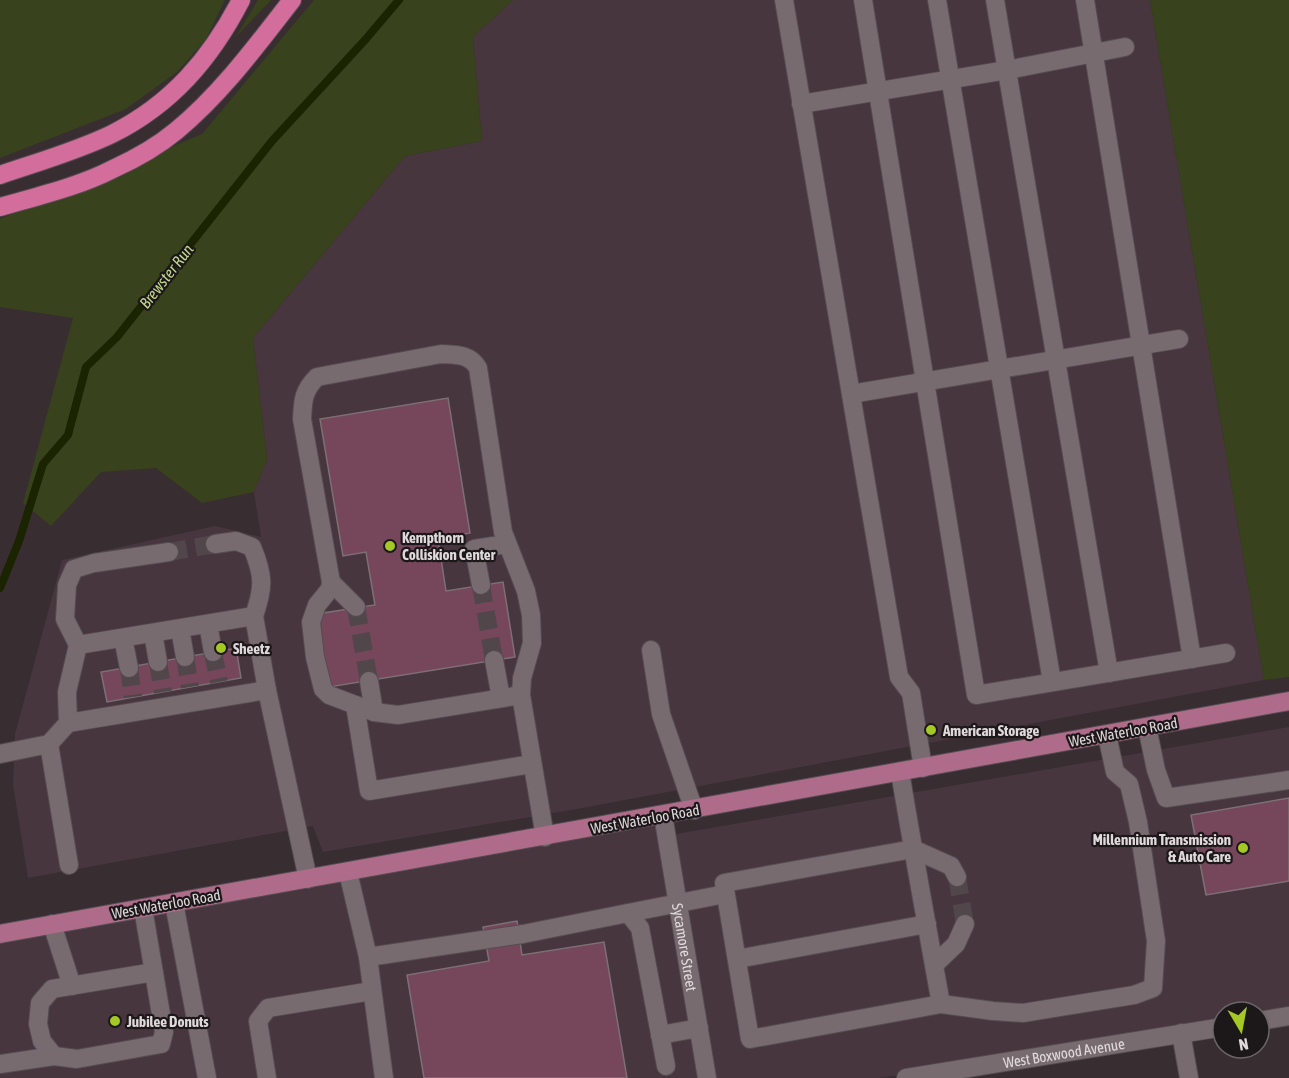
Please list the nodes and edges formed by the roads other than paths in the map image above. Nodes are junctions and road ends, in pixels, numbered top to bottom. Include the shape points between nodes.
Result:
1 (241, 0) edge
2 (292, 0) edge
3 (784, 0) edge
4 (863, 0) edge
5 (937, 0) edge
6 (995, 0) edge
7 (1085, 0) edge
8 (1125, 47) dead end
9 (1094, 54) junction
10 (1007, 70) junction
11 (950, 79) junction
12 (878, 91) junction
13 (801, 104) junction
14 (0, 175) edge
15 (0, 207) edge
16 (1179, 339) dead end
17 (1141, 346) junction
18 (1056, 359) junction
19 (999, 368) junction
20 (925, 381) junction
21 (851, 394) junction
22 (215, 544) tunnel mouth
23 (507, 544) junction
24 (169, 552) tunnel mouth
25 (331, 582) junction
26 (481, 585) tunnel mouth
27 (356, 607) tunnel mouth
28 (254, 616) junction
29 (208, 624) junction
30 (180, 629) junction
31 (153, 633) junction
32 (123, 638) junction
33 (78, 645) junction
34 (651, 650) dead end
35 (213, 652) tunnel mouth
36 (1226, 653) dead end
37 (185, 657) tunnel mouth
38 (1192, 659) junction
39 (494, 660) tunnel mouth
40 (158, 662) tunnel mouth
41 (129, 668) tunnel mouth
42 (1109, 673) junction
43 (369, 681) tunnel mouth
44 (1052, 682) junction
45 (267, 690) junction
46 (521, 695) junction
47 (501, 698) junction
48 (1289, 702) edge
49 (355, 705) junction
50 (374, 712) junction
51 (68, 723) junction
52 (1147, 727) junction
53 (1107, 735) junction
54 (49, 744) junction
55 (0, 754) edge
56 (532, 764) junction
57 (923, 768) junction
58 (900, 772) junction
59 (1289, 780) edge
60 (694, 810) junction
61 (663, 815) junction
62 (544, 837) junction
63 (913, 849) junction
64 (69, 865) dead end
65 (348, 872) junction
66 (957, 877) tunnel mouth
67 (308, 879) junction
68 (726, 894) junction
69 (678, 902) junction
70 (174, 903) junction
71 (143, 908) junction
72 (628, 913) junction
73 (52, 924) junction
74 (927, 924) junction
75 (965, 924) tunnel mouth
76 (0, 934) edge
77 (368, 957) junction
78 (737, 959) junction
79 (934, 965) junction
80 (154, 972) junction
81 (72, 986) junction
82 (372, 991) junction
83 (941, 1004) junction
84 (1289, 1016) edge
85 (1271, 1019) edge
86 (699, 1028) junction
87 (1211, 1029) edge
88 (1181, 1033) junction
89 (660, 1035) junction
90 (54, 1056) junction
91 (0, 1064) edge
92 (666, 1066) dead end
93 (207, 1078) edge
94 (267, 1078) edge
95 (384, 1078) edge
96 (707, 1078) edge
97 (906, 1078) edge
98 (1189, 1078) edge

1 - 14 highway via 207,58 145,115 112,134
2 - 15 highway via 234,73 175,132 104,174
3 - 13 street
4 - 12 street
5 - 11 street
6 - 10 street
7 - 9 street
8 - 9 street
9 - 10 street
9 - 17 street
10 - 11 street
10 - 18 street
11 - 12 street
11 - 19 street
12 - 13 street
12 - 20 street
13 - 21 street
16 - 17 street
17 - 18 street
17 - 38 street
18 - 19 street
18 - 42 street
19 - 20 street
19 - 44 street
20 - 21 street
20 - 44 street via 976,695
21 - 57 street via 899,677 911,693
22 - 28 street via 236,541 252,547 261,569 262,595
23 - 25 street via 474,361 462,355 441,354 317,377 307,387 302,419
23 - 26 street via 474,549
23 - 46 street via 531,615 532,643
24 - 33 street via 74,569 67,585 65,619
25 - 27 street
25 - 49 street via 311,622 315,657 323,689
28 - 29 street
28 - 45 street
29 - 30 street
29 - 35 street
30 - 31 street
30 - 37 street
31 - 32 street
31 - 40 street
32 - 33 street
32 - 41 street
33 - 51 street via 67,692
34 - 60 street via 661,714
36 - 38 street
38 - 42 street
39 - 47 street
42 - 44 street
43 - 50 street
45 - 51 street via 220,690 164,699
45 - 67 street
46 - 47 street
46 - 56 street
47 - 50 street via 398,715
48 - 52 main road, West Waterloo Road
49 - 50 street
49 - 56 street via 369,791
51 - 54 street
52 - 53 main road, West Waterloo Road
52 - 59 street via 1166,798
53 - 57 main road, West Waterloo Road
53 - 83 street via 1115,772 1129,784 1138,822 1156,941 1153,988 1134,995 1023,1013
54 - 55 street
54 - 64 street
56 - 62 street
57 - 58 main road, West Waterloo Road
58 - 60 main road, West Waterloo Road
58 - 63 street
60 - 61 main road, West Waterloo Road
61 - 62 main road, West Waterloo Road
61 - 69 street, Sycamore Street
62 - 65 main road, West Waterloo Road
63 - 66 street via 951,866
63 - 68 street via 724,883
63 - 74 street
65 - 67 main road, West Waterloo Road
65 - 77 street
67 - 70 main road, West Waterloo Road
68 - 69 street
68 - 78 street
69 - 72 street
69 - 86 street, Sycamore Street
70 - 71 main road, West Waterloo Road
70 - 93 street
71 - 73 main road, West Waterloo Road
71 - 80 street
72 - 77 street via 523,934
72 - 89 street via 640,928
73 - 76 main road, West Waterloo Road
73 - 81 street
74 - 78 street
74 - 79 street
75 - 79 street via 956,944
77 - 82 street
78 - 83 street via 750,1039
79 - 83 street
80 - 81 street
80 - 90 street via 164,1032 161,1044 76,1059
81 - 90 street via 52,989 40,1003 38,1024 42,1041
82 - 94 street via 268,1008 258,1021
82 - 95 street
84 - 85 street
86 - 89 street
86 - 96 street, Sycamore Street
87 - 88 street, West Boxwood Avenue
88 - 97 street, West Boxwood Avenue
88 - 98 street
89 - 92 street
90 - 91 street

